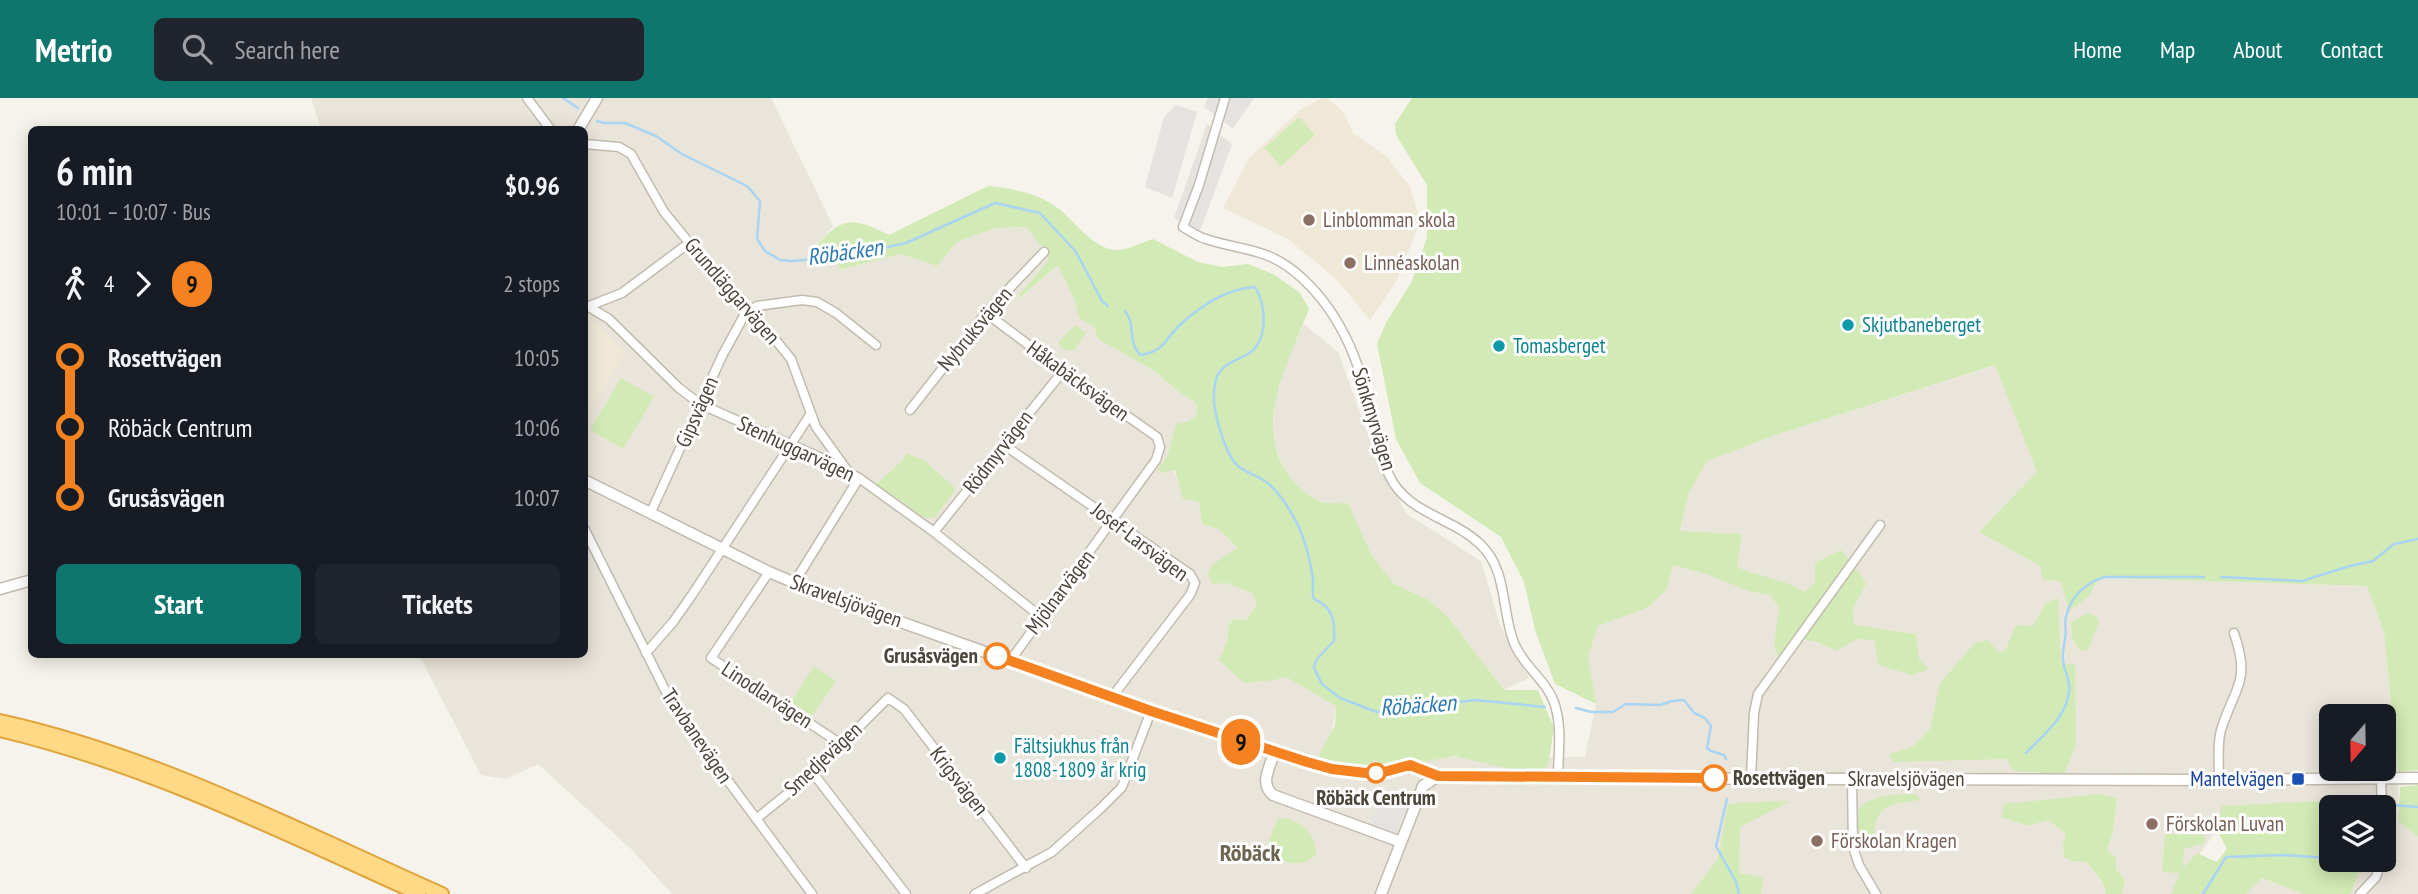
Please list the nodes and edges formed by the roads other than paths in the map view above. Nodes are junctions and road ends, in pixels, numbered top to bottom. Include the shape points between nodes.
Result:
1 (527, 98) edge
2 (597, 98) edge
3 (1225, 98) edge
4 (548, 126) edge
5 (580, 126) edge
6 (588, 144) edge
7 (689, 243) junction
8 (1044, 252) dead end
9 (588, 305) edge
10 (588, 306) edge
11 (746, 312) junction
12 (986, 313) junction
13 (876, 345) dead end
14 (1063, 371) junction
15 (700, 404) junction
16 (910, 410) dead end
17 (810, 415) junction
18 (790, 444) junction
19 (1004, 445) junction
20 (1159, 454) joint
21 (848, 472) junction
22 (859, 478) junction
23 (588, 482) edge
24 (651, 512) junction
25 (1113, 521) junction
26 (1880, 525) dead end
27 (934, 533) junction
28 (588, 536) edge
29 (723, 549) junction
30 (769, 572) junction
31 (28, 581) edge
32 (794, 583) junction
33 (0, 589) edge
34 (1040, 617) junction
35 (2234, 633) dead end
36 (646, 653) junction
37 (1010, 661) junction
38 (1112, 697) junction
39 (888, 698) joint
40 (1151, 711) junction
41 (0, 721) edge
42 (0, 730) edge
43 (841, 744) junction
44 (1274, 753) junction
45 (813, 773) junction
46 (1438, 776) junction
47 (1558, 778) junction
48 (1751, 778) junction
49 (2418, 778) edge
50 (1852, 779) junction
51 (2319, 779) edge
52 (2396, 779) edge
53 (2218, 780) junction
54 (756, 819) junction
55 (1401, 842) junction
56 (1026, 868) junction
57 (2378, 872) edge
58 (419, 894) edge
59 (442, 894) edge
60 (812, 894) edge
61 (906, 894) edge
62 (975, 894) edge
63 (1381, 894) edge
64 (1876, 894) edge
65 (2360, 894) edge

1 - 4 street
2 - 5 street
3 - 47 street, Sönkmyrvägen via 1183,227 1205,239 1276,258 1303,279 1338,321 1362,375 1385,461 1397,487 1419,508 1467,533 1491,557 1518,653 1554,700
6 - 7 street, Grundläggarvägen via 618,148 631,155 664,212
7 - 9 street, Stenhuggarvägen via 622,293
7 - 11 street, Grundläggarvägen
8 - 12 street, Nybruksvägen
10 - 15 street, Stenhuggarvägen via 609,319
11 - 13 street via 757,306 817,302
11 - 15 street, Gipsvägen
11 - 17 street, Grundläggarvägen via 790,359
12 - 14 street, Håkabäcksvägen
12 - 16 street, Nybruksvägen
14 - 19 street, Rödmyrvägen
14 - 20 street, Håkabäcksvägen via 1157,438
15 - 18 street, Stenhuggarvägen
15 - 24 street, Gipsvägen
17 - 18 street
17 - 21 street, Grundläggarvägen
18 - 21 street, Stenhuggarvägen
18 - 29 street
19 - 25 street, Josef-Larsvägen
19 - 27 street, Rödmyrvägen
20 - 25 street, Mjölnarvägen
21 - 22 street, Stenhuggarvägen
22 - 27 street, Stenhuggarvägen
22 - 32 street
23 - 24 street, Skravelsjövägen
24 - 29 street, Skravelsjövägen
25 - 34 street, Mjölnarvägen
25 - 38 street, Josef-Larsvägen via 1190,574 1195,583
26 - 48 street via 1758,694
27 - 34 street, Stenhuggarvägen
28 - 36 street, Travbanevägen
29 - 30 street, Skravelsjövägen
29 - 36 street
30 - 32 street, Skravelsjövägen
30 - 43 street, Linodlarvägen via 711,658
31 - 33 street
32 - 37 street, Skravelsjövägen
34 - 37 street, Mjölnarvägen
35 - 53 street via 2241,653 2241,683 2220,732
36 - 54 street, Travbanevägen via 674,708
37 - 38 street, Skravelsjövägen
38 - 40 street, Skravelsjövägen
39 - 43 street, Smedjevägen
39 - 56 street, Krigsvägen via 904,709
40 - 44 street, Skravelsjövägen
40 - 56 street via 1122,787 1078,831
41 - 59 highway via 148,764
42 - 58 highway via 73,748 150,775
43 - 45 street, Smedjevägen
44 - 46 street, Skravelsjövägen via 1332,769 1366,773 1410,765
44 - 55 street via 1265,782 1273,795
45 - 54 street, Smedjevägen
45 - 61 street
46 - 47 street, Skravelsjövägen
46 - 55 street via 1423,786
47 - 48 street, Skravelsjövägen
48 - 50 street, Skravelsjövägen
49 - 52 street, Skravelsjövägen
50 - 53 street, Skravelsjövägen
50 - 64 street via 1853,847
51 - 53 street, Skravelsjövägen
54 - 60 street, Travbanevägen
55 - 63 street
56 - 62 street
57 - 65 street

